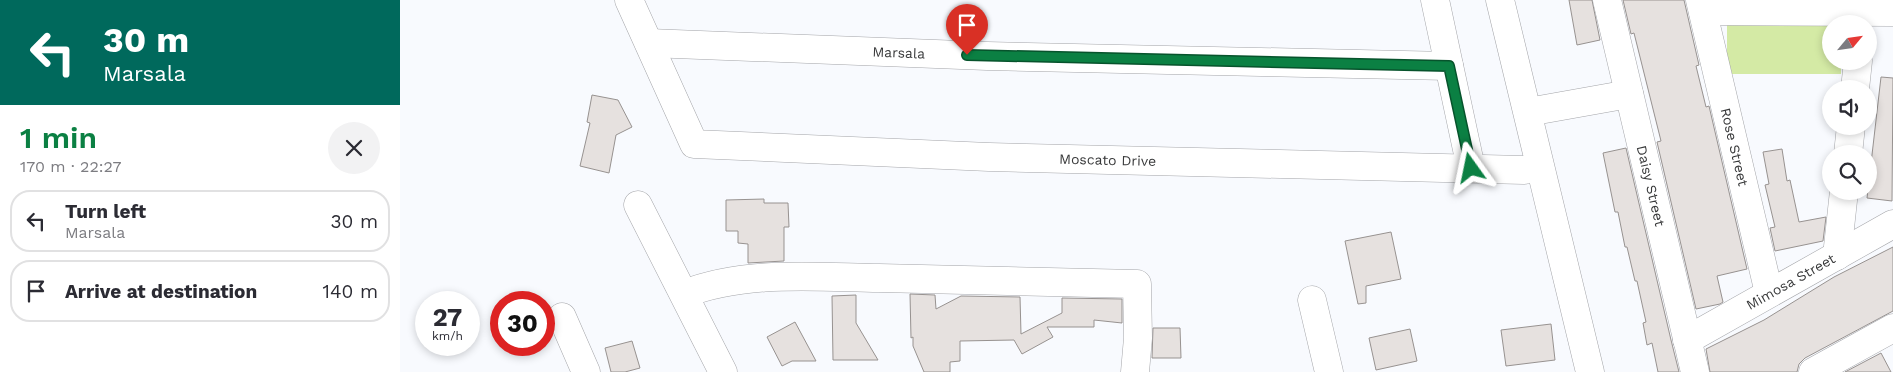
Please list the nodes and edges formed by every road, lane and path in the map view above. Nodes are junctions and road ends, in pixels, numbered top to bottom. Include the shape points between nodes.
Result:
1 (629, 0) edge
2 (1435, 0) edge
3 (1500, 0) edge
4 (1607, 0) edge
5 (1701, 6) edge
6 (1893, 12) edge
7 (1822, 15) edge
8 (1878, 15) edge
9 (648, 42) junction
10 (1449, 66) junction
11 (1629, 94) junction
12 (1528, 112) junction
13 (1471, 168) junction
14 (1524, 170) dead end
15 (1843, 200) edge
16 (638, 205) dead end
17 (1893, 224) edge
18 (1837, 256) junction
19 (684, 294) junction
20 (1769, 294) junction
21 (1312, 300) dead end
22 (562, 317) dead end
23 (1893, 328) edge
24 (1687, 340) junction
25 (586, 372) edge
26 (723, 372) edge
27 (1135, 372) edge
28 (1329, 372) edge
29 (1590, 372) edge
30 (1695, 372) edge
31 (1813, 372) edge

1 - 9 street
2 - 10 street
3 - 12 street
4 - 11 street, Daisy Street
5 - 7 street
5 - 20 street, Rose Street
6 - 8 street
9 - 10 street, Marsala via 987,56
9 - 13 street, Moscato Drive via 694,144 989,157
10 - 13 street
11 - 12 street
11 - 24 street, Daisy Street
12 - 29 street
13 - 14 street, Moscato Drive
15 - 18 street
16 - 19 street
17 - 18 street, Mimosa Street
18 - 20 street, Mimosa Street
19 - 26 street
19 - 27 street via 723,282 773,278 1137,284
20 - 24 street, Mimosa Street
21 - 28 street
22 - 25 street
23 - 31 street
24 - 30 street, Daisy Street

